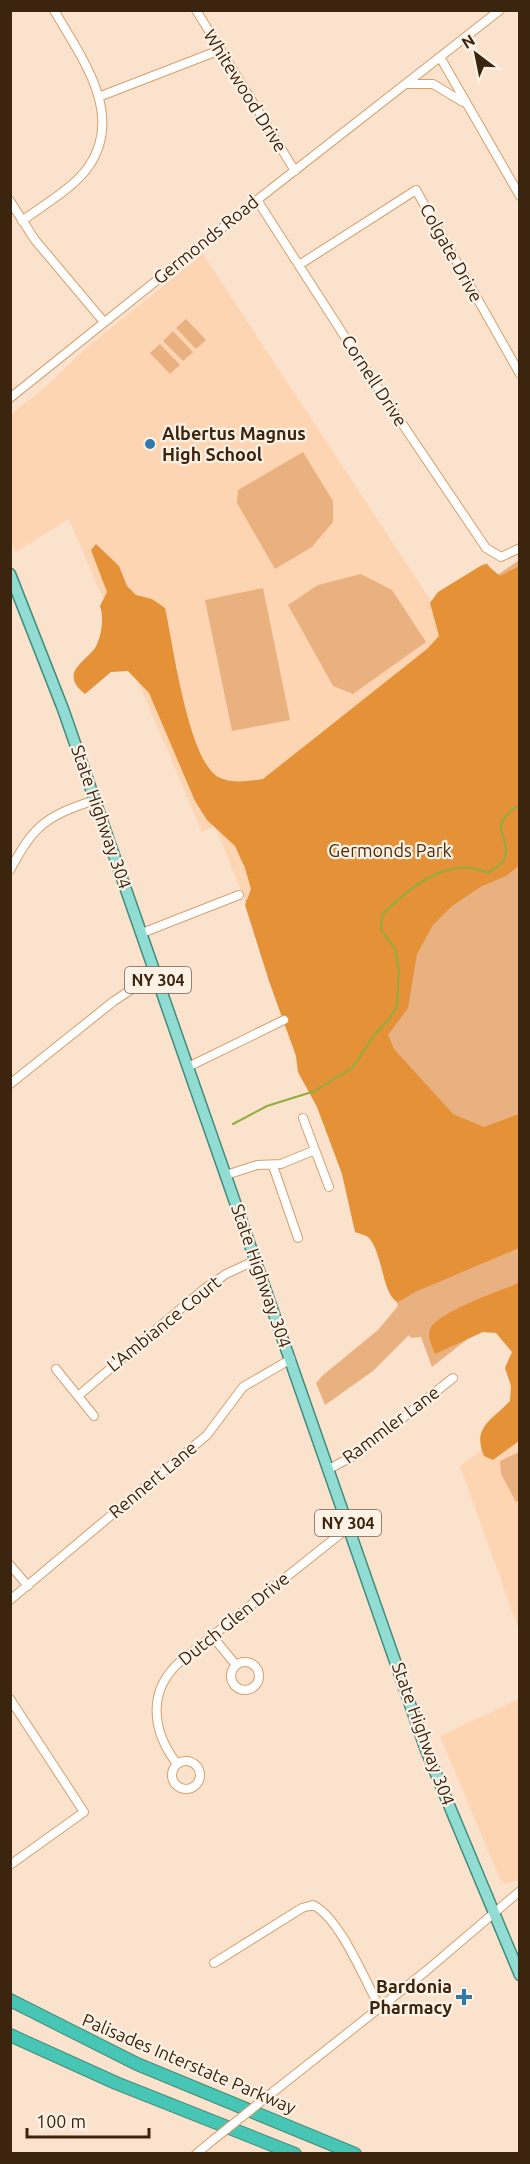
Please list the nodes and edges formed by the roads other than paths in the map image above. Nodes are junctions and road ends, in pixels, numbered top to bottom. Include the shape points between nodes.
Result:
1 (54, 10) edge
2 (196, 10) edge
3 (500, 10) edge
4 (220, 50) junction
5 (440, 57) junction
6 (404, 86) junction
7 (100, 96) junction
8 (470, 108) junction
9 (295, 171) junction
10 (519, 196) edge
11 (257, 200) junction
12 (10, 201) edge
13 (22, 221) junction
14 (299, 265) junction
15 (104, 322) junction
16 (519, 374) edge
17 (10, 398) edge
18 (519, 548) edge
19 (10, 574) edge
20 (95, 800) junction
21 (10, 870) edge
22 (239, 895) dead end
23 (141, 933) junction
24 (158, 980) junction
25 (284, 1020) dead end
26 (188, 1066) junction
27 (10, 1084) edge
28 (303, 1118) dead end
29 (315, 1150) junction
30 (273, 1166) junction
31 (226, 1175) junction
32 (329, 1187) dead end
33 (298, 1238) dead end
34 (256, 1260) junction
35 (291, 1359) junction
36 (56, 1369) dead end
37 (453, 1378) dead end
38 (78, 1395) junction
39 (94, 1416) dead end
40 (329, 1469) junction
41 (349, 1527) junction
42 (10, 1565) edge
43 (28, 1586) junction
44 (10, 1600) edge
45 (212, 1636) junction
46 (236, 1665) dead end
47 (10, 1699) edge
48 (177, 1764) dead end
49 (10, 1864) edge
50 (519, 1892) edge
51 (494, 1914) junction
52 (214, 1963) dead end
53 (519, 1975) edge
54 (10, 2000) edge
55 (379, 2006) junction
56 (10, 2035) edge
57 (196, 2154) edge
58 (295, 2154) edge
59 (356, 2154) edge

1 - 7 street
2 - 4 street, Whitewood Drive
3 - 5 street, Germonds Road
4 - 7 street
4 - 9 street, Whitewood Drive
5 - 6 street, Germonds Road
5 - 8 street
6 - 8 street via 418,82 433,84
6 - 9 street, Germonds Road
7 - 13 street via 101,128 89,165 76,180
8 - 10 street
9 - 11 street, Germonds Road
11 - 14 street, Cornell Drive
11 - 15 street, Germonds Road
12 - 13 street
13 - 15 street
14 - 16 street, Colgate Drive via 416,190
14 - 18 street, Cornell Drive via 486,548 498,556
15 - 17 street, Germonds Road
19 - 20 main road, State Highway 304 / NY 304
20 - 21 street via 39,825
20 - 23 main road, State Highway 304 / NY 304
22 - 23 street
23 - 24 main road, State Highway 304 / NY 304
24 - 26 main road, State Highway 304 / NY 304
24 - 27 street via 120,997
25 - 26 street
26 - 31 main road, State Highway 304 / NY 304
28 - 29 street
29 - 30 street
29 - 32 street
30 - 31 street via 257,1165
30 - 33 street
31 - 34 main road, State Highway 304 / NY 304
34 - 35 main road, State Highway 304 / NY 304
34 - 38 street, L'Ambiance Court via 204,1289
35 - 40 main road, State Highway 304 / NY 304
35 - 43 street, Rennert Lane via 243,1387 207,1434
36 - 38 street
37 - 40 street, Rammler Lane via 357,1454
38 - 39 street
40 - 41 main road, State Highway 304 / NY 304
41 - 45 street, Dutch Glen Drive
41 - 51 main road, State Highway 304 / NY 304 via 429,1756
42 - 43 street
43 - 44 street, Rennert Lane
45 - 46 street
45 - 48 street, Dutch Glen Drive via 171,1671 157,1698 158,1732
47 - 49 street via 84,1812
50 - 51 street
51 - 53 main road, State Highway 304 / NY 304
51 - 55 street
52 - 55 street via 313,1905 322,1910 337,1930
54 - 59 highway, Palisades Interstate Parkway via 128,2060
55 - 57 street, bridge
56 - 58 highway via 116,2083

